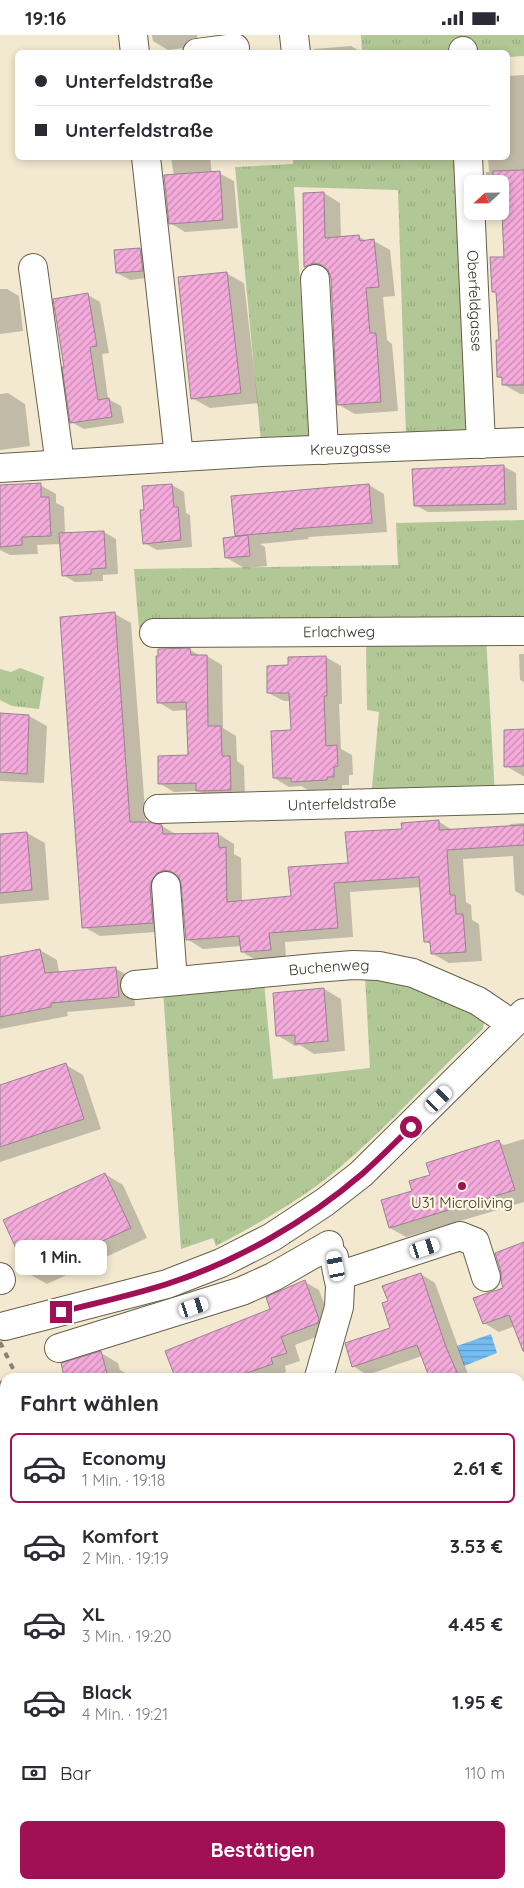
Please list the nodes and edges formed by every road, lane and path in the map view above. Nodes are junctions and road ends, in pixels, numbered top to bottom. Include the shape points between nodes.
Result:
1 (133, 35) edge
2 (294, 35) edge
3 (235, 48) dead end
4 (135, 50) edge
5 (220, 50) edge
6 (296, 50) edge
7 (146, 160) edge
8 (468, 160) edge
9 (33, 268) dead end
10 (315, 279) dead end
11 (524, 442) edge
12 (481, 444) junction
13 (324, 450) junction
14 (179, 457) junction
15 (60, 464) junction
16 (0, 468) edge
17 (524, 631) edge
18 (154, 633) dead end
19 (524, 799) edge
20 (158, 809) dead end
21 (166, 886) dead end
22 (173, 981) junction
23 (134, 985) dead end
24 (518, 1019) edge
25 (307, 1215) junction
26 (329, 1245) junction
27 (338, 1276) junction
28 (486, 1277) dead end
29 (5, 1326) dead end
30 (59, 1348) dead end
31 (320, 1373) edge

1 - 4 street
2 - 6 street
3 - 5 street
7 - 14 street
8 - 12 street, Oberfeldgasse
9 - 15 street
10 - 13 street
11 - 12 street, Kreuzgasse
12 - 13 street, Kreuzgasse
13 - 14 street, Kreuzgasse
14 - 15 street, Kreuzgasse
15 - 16 street, Kreuzgasse
17 - 18 street, Erlachweg
19 - 20 street, Unterfeldstraße
21 - 22 street
22 - 23 street, Buchenweg
22 - 24 street, Buchenweg via 353,965 379,966 414,973
24 - 25 street via 384,1154
25 - 26 street
25 - 29 street via 255,1247 189,1276
26 - 27 street
26 - 30 street via 242,1291
27 - 28 street via 460,1236 475,1242
27 - 31 street via 339,1307

